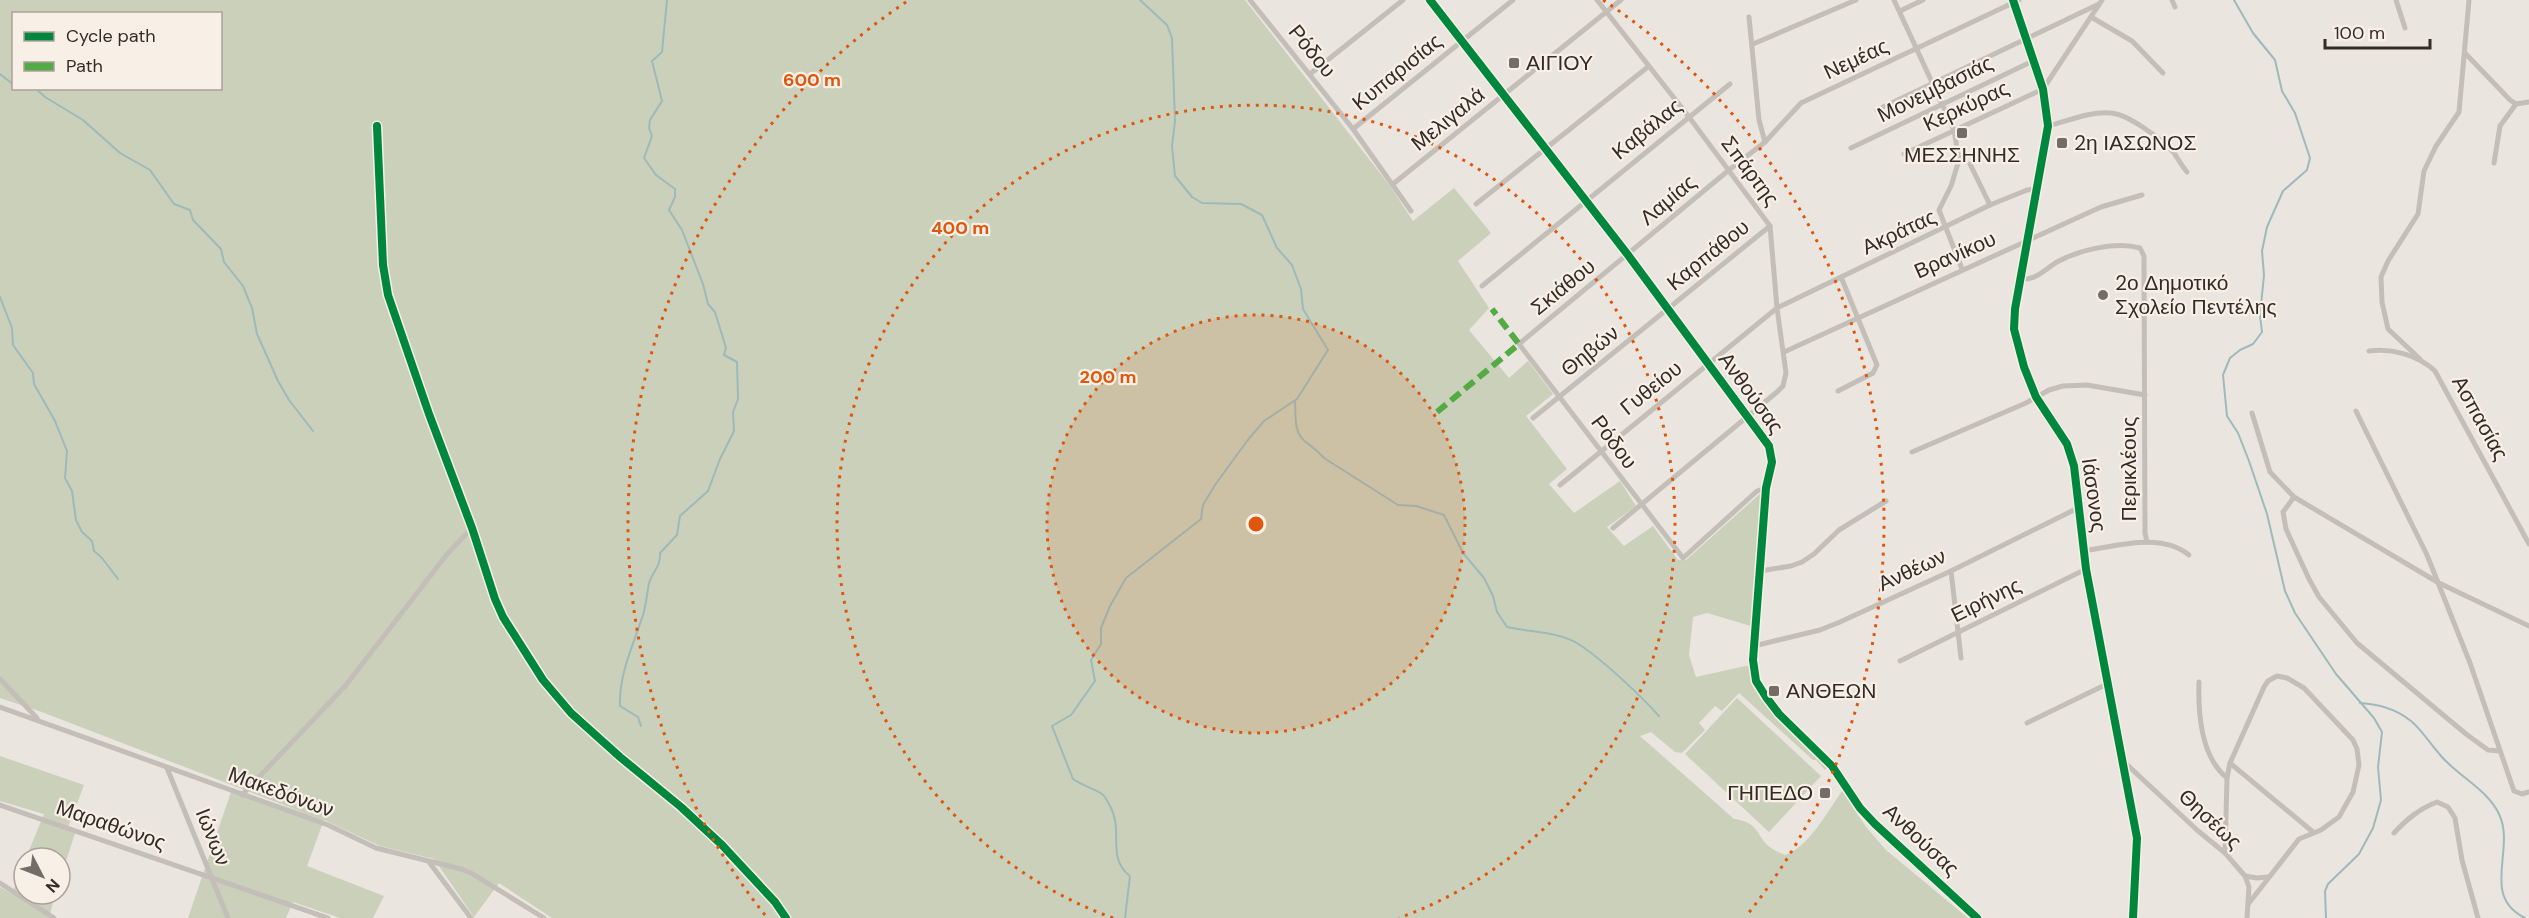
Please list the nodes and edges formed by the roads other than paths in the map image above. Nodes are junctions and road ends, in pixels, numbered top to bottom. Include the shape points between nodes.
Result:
1 (1250, 0) edge
2 (1402, 0) edge
3 (1430, 0) edge
4 (1513, 0) edge
5 (1598, 0) edge
6 (1621, 0) edge
7 (1856, 0) edge
8 (1894, 0) edge
9 (1923, 0) edge
10 (2172, 0) edge
11 (2396, 0) edge
12 (2469, 0) edge
13 (2015, 1) edge
14 (2102, 2) edge
15 (2175, 8) dead end
16 (1900, 11) junction
17 (1607, 12) junction
18 (1749, 17) dead end
19 (2091, 17) junction
20 (2405, 28) dead end
21 (2026, 37) junction
22 (1462, 41) junction
23 (1753, 44) junction
24 (1916, 49) junction
25 (2465, 53) junction
26 (2033, 61) junction
27 (1649, 66) junction
28 (2163, 73) dead end
29 (1310, 74) junction
30 (1932, 83) junction
31 (1730, 84) dead end
32 (2043, 89) junction
33 (1504, 95) junction
34 (2529, 102) edge
35 (2516, 104) junction
36 (1942, 105) junction
37 (1876, 110) dead end
38 (1689, 117) junction
39 (376, 126) dead end
40 (2048, 126) junction
41 (1353, 129) junction
42 (1954, 130) junction
43 (1765, 142) junction
44 (1545, 148) junction
45 (1851, 148) dead end
46 (1904, 154) dead end
47 (2494, 163) dead end
48 (1970, 164) dead end
49 (1729, 170) junction
50 (2187, 172) dead end
51 (1393, 184) junction
52 (2036, 189) junction
53 (2142, 195) dead end
54 (1586, 201) junction
55 (1476, 204) dead end
56 (1990, 205) junction
57 (1411, 211) dead end
58 (1770, 226) junction
59 (1946, 228) junction
60 (2027, 240) junction
61 (1628, 255) junction
62 (1962, 269) junction
63 (1841, 277) junction
64 (2020, 279) junction
65 (1482, 286) dead end
66 (1777, 308) junction
67 (1667, 309) junction
68 (1857, 318) junction
69 (1520, 345) joint
70 (2369, 351) dead end
71 (1784, 352) junction
72 (2420, 359) junction
73 (1707, 363) junction
74 (1838, 391) dead end
75 (2145, 395) junction
76 (1560, 396) junction
77 (2036, 397) junction
78 (2356, 411) dead end
79 (2252, 413) dead end
80 (1747, 415) junction
81 (1533, 418) dead end
82 (1599, 451) junction
83 (1912, 452) dead end
84 (1560, 485) dead end
85 (1766, 488) junction
86 (2294, 497) junction
87 (1886, 501) dead end
88 (1641, 505) junction
89 (2078, 508) junction
90 (472, 528) junction
91 (1613, 528) dead end
92 (2147, 542) junction
93 (2529, 544) edge
94 (2084, 551) junction
95 (2189, 555) dead end
96 (2086, 569) junction
97 (1760, 571) junction
98 (1950, 571) junction
99 (2439, 583) junction
100 (2529, 626) edge
101 (1959, 631) junction
102 (1754, 646) junction
103 (1961, 658) dead end
104 (1900, 661) dead end
105 (0, 679) edge
106 (2199, 682) dead end
107 (2107, 684) junction
108 (0, 707) edge
109 (39, 720) junction
110 (2027, 723) dead end
111 (2500, 751) junction
112 (2121, 759) junction
113 (2230, 763) junction
114 (167, 768) junction
115 (2227, 778) junction
116 (2529, 792) edge
117 (242, 795) junction
118 (0, 805) edge
119 (2313, 832) junction
120 (2394, 833) dead end
121 (2225, 853) junction
122 (429, 862) junction
123 (211, 876) junction
124 (2245, 876) junction
125 (2268, 877) junction
126 (0, 883) edge
127 (2248, 903) junction
128 (54, 918) edge
129 (228, 918) edge
130 (328, 918) edge
131 (471, 918) edge
132 (544, 918) edge
133 (786, 918) edge
134 (1977, 918) edge
135 (2133, 918) edge
136 (2247, 918) edge
137 (2478, 918) edge

1 - 29 street, Ρόδου
2 - 29 street
3 - 22 street, Ανθούσας
4 - 22 street, Κυπαρισίας
5 - 17 street, Σπάρτης
6 - 17 street, Μελιγαλά
7 - 23 street
8 - 16 street
9 - 16 street
10 - 15 street
11 - 20 street
12 - 25 street, Ασπασίας
13 - 21 street, Ιάσονος
13 - 24 street, Νεμέας
14 - 19 street
14 - 21 street
16 - 24 street
17 - 27 street, Σπάρτης
17 - 33 street, Μελιγαλά
18 - 23 street
19 - 28 street via 2132,41
19 - 32 street
21 - 26 street, Ιάσονος
21 - 30 street
22 - 33 street, Ανθούσας
22 - 41 street, Κυπαρισίας
23 - 43 street via 1759,120
24 - 30 street
24 - 43 street, Νεμέας via 1801,102
25 - 35 street
25 - 72 street, Ασπασίας via 2459,112 2424,171 2418,214 2381,277 2388,328
26 - 32 street, Ιάσονος
26 - 36 street, Μονεμβασιάς
27 - 38 street, Σπάρτης
27 - 44 street
29 - 41 street, Ρόδου
30 - 36 street
30 - 37 street
31 - 38 street, Καβάλας
32 - 40 street, Ιάσονος
32 - 42 street, Κερκύρας
33 - 44 street, Ανθούσας
33 - 51 street, Μελιγαλά
34 - 35 street
35 - 47 street via 2500,126
36 - 42 street
36 - 45 street, Μονεμβασιάς
38 - 49 street, Σπάρτης
38 - 54 street, Καβάλας
39 - 90 street via 388,295
40 - 50 street via 2113,113 2160,140
40 - 52 street, Ιάσονος
41 - 51 street, Ρόδου
42 - 46 street, Κερκύρας
42 - 59 street via 1959,160 1939,210
43 - 49 street, Νεμέας
44 - 54 street, Ανθούσας
44 - 55 street
48 - 56 street
49 - 58 street, Σπάρτης
49 - 61 street, Λαμίας
51 - 57 street, Ρόδου
52 - 56 street, Ακράτας
52 - 60 street, Ιάσονος
53 - 60 street, Βρανίκου via 2101,207
54 - 61 street, Ανθούσας
54 - 65 street, Καβάλας
56 - 59 street, Ακράτας
58 - 66 street, Σπάρτης
58 - 67 street, Καρπάθου
59 - 62 street
59 - 63 street, Ακράτας
60 - 62 street, Βρανίκου
60 - 64 street, Ιάσονος
61 - 67 street, Ανθούσας
61 - 69 street, Σκιάθου
62 - 68 street, Βρανίκου
63 - 66 street, Ακράτας
63 - 68 street
64 - 75 street, Περικλέους via 2031,279 2058,261 2101,248 2140,248 2144,256
64 - 77 street, Ιάσονος via 2014,330
66 - 71 street, Σπάρτης
66 - 73 street, Γυθείου
67 - 73 street, Ανθούσας
67 - 76 street, Θηβών
68 - 71 street, Βρανίκου
68 - 74 street via 1876,370
69 - 76 street, Ρόδου
70 - 72 street via 2393,351
71 - 80 street, Σπάρτης via 1783,386
72 - 93 street, Ασπασίας via 2435,371 2446,389
73 - 80 street, Ανθούσας
73 - 82 street, Γυθείου
75 - 77 street via 2087,384 2063,386
75 - 92 street, Περικλέους
76 - 81 street, Θηβών
76 - 82 street, Ρόδου
77 - 83 street
77 - 89 street, Ιάσονος via 2067,444 2074,466
78 - 99 street
79 - 86 street via 2270,472
80 - 85 street, Ανθούσας via 1771,454
80 - 88 street, Σπάρτης
82 - 84 street, Γυθείου
82 - 88 street, Ρόδου
85 - 88 street, Ρόδου via 1757,491 1683,558
85 - 97 street, Ανθούσας
86 - 99 street
86 - 111 street via 2283,512 2286,529 2308,579 2336,618 2358,642 2466,734 2488,750
87 - 97 street via 1839,530 1802,562
88 - 91 street, Σπάρτης
89 - 94 street, Ιάσονος
89 - 98 street, Ανθέων
90 - 117 street via 448,553 346,685
90 - 133 street via 495,599 512,635 543,680 571,713 722,845
92 - 94 street
92 - 95 street via 2180,548
94 - 96 street, Ιάσονος
96 - 101 street, Ειρήνης
96 - 107 street, Ιάσονος
97 - 102 street, Ανθούσας
98 - 101 street
98 - 102 street, Ανθέων via 1820,630
99 - 100 street
99 - 111 street
101 - 103 street
101 - 104 street, Ειρήνης
102 - 134 street, Ανθούσας via 1754,673 1766,698 1832,766 1875,824
105 - 109 street
106 - 115 street via 2202,732 2214,762
107 - 110 street
107 - 112 street, Ιάσονος
108 - 109 street, Μακεδόνων
109 - 114 street, Μακεδόνων
111 - 116 street via 2514,791
112 - 121 street, Θησέως
112 - 135 street, Ιάσονος via 2137,838
113 - 115 street
113 - 119 street
113 - 119 street via 2268,681 2282,676 2304,688 2353,740 2359,757 2353,792 2339,817
114 - 117 street, Μακεδόνων
114 - 123 street, Ιώνων
115 - 121 street
117 - 122 street, Μακεδόνων via 328,825 376,848
118 - 123 street, Μαραθώνος
119 - 125 street via 2299,839
120 - 137 street via 2422,808 2437,802 2448,807 2455,818
121 - 124 street, Θησέως
122 - 131 street
122 - 132 street, Μακεδόνων via 473,874
123 - 129 street, Ιώνων
123 - 130 street, Μαραθώνος
124 - 125 street
124 - 127 street, Θησέως
125 - 127 street
126 - 128 street
127 - 136 street, Θησέως

